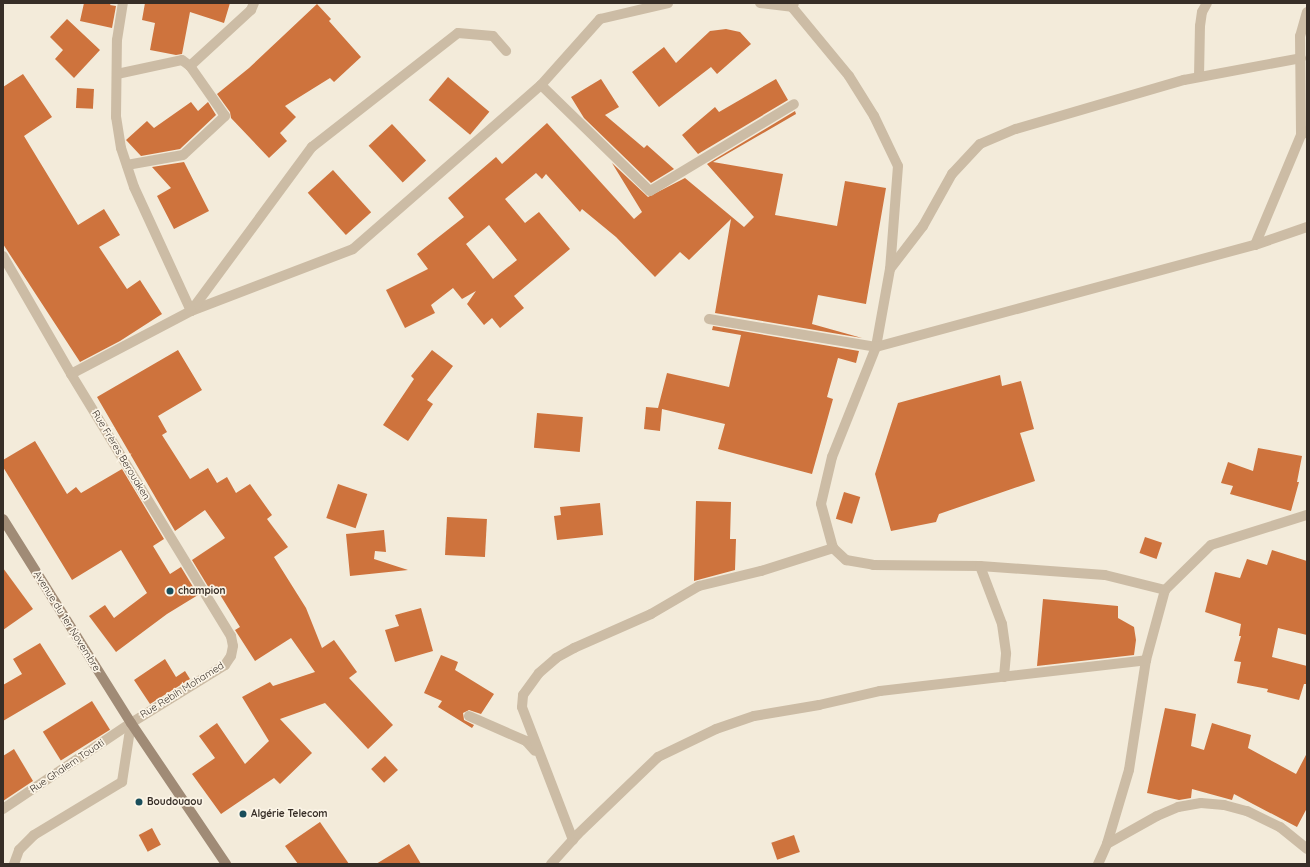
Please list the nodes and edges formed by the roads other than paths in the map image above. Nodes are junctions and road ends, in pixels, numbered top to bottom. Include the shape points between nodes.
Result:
1 (124, 3) edge
2 (254, 3) edge
3 (668, 3) edge
4 (760, 3) edge
5 (1207, 3) edge
6 (793, 5) edge
7 (1307, 12) edge
8 (506, 51) dead end
9 (1301, 58) junction
10 (190, 66) junction
11 (117, 74) junction
12 (1199, 77) junction
13 (541, 85) junction
14 (794, 104) dead end
15 (1304, 133) edge
16 (127, 165) junction
17 (1307, 227) edge
18 (1255, 245) junction
19 (3, 256) edge
20 (890, 269) junction
21 (191, 311) junction
22 (709, 319) dead end
23 (876, 347) junction
24 (71, 374) junction
25 (1307, 515) edge
26 (3, 519) edge
27 (833, 548) junction
28 (980, 566) junction
29 (1165, 590) junction
30 (231, 656) joint
31 (1146, 660) junction
32 (1004, 677) junction
33 (469, 716) dead end
34 (131, 723) junction
35 (538, 754) junction
36 (3, 809) edge
37 (572, 840) junction
38 (1107, 844) junction
39 (1307, 848) edge
40 (14, 864) edge
41 (226, 864) edge
42 (551, 864) edge
43 (1098, 864) edge

1 - 11 street via 117,40
2 - 10 street via 251,10
3 - 13 street via 600,19
4 - 6 street
5 - 12 street via 1202,12 1200,26
6 - 20 street via 849,76 874,116 898,166
7 - 9 street via 1300,36
8 - 21 street via 493,36 458,34 312,147
9 - 12 street
9 - 15 street
10 - 11 street via 182,60
10 - 16 street via 225,116 183,154
11 - 16 street via 116,117
12 - 20 street via 1016,129 980,144 952,174 923,226
13 - 14 street via 650,191
13 - 21 street via 353,249
15 - 18 street
16 - 21 street via 134,187
17 - 18 street
18 - 23 street
19 - 24 street, Rue Frères Berouaken
20 - 23 street
21 - 24 street
22 - 23 street
23 - 27 street via 832,456 821,504
24 - 30 street, Rue Frères Berouaken via 230,636 233,646
25 - 29 street via 1211,545
26 - 34 main road, Avenue du 1er Novembre
27 - 28 street via 846,560 873,565
27 - 35 street via 761,571 699,586 651,614 556,658 539,673 523,695 522,707
28 - 29 street via 1105,575
28 - 32 street via 1002,624 1006,654
29 - 31 street
30 - 34 street, Rue Rebih Mohamed via 225,664
31 - 32 street
31 - 38 street via 1129,770
32 - 37 street via 880,691 819,706 754,716 716,729 658,757
33 - 35 street via 526,741
34 - 36 street, Rue Ghalem Touati
34 - 40 street via 122,782 34,835 19,850
34 - 41 main road, Avenue du 1er Novembre
35 - 37 street
37 - 42 street
38 - 39 street via 1178,807 1201,803 1224,804 1247,811 1280,827
38 - 43 street

